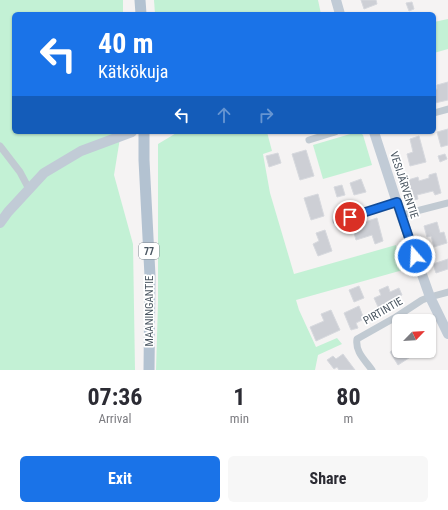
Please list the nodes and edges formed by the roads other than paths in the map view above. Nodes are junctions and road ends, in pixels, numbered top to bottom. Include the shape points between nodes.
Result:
1 (140, 0) edge
2 (336, 0) edge
3 (141, 12) edge
4 (339, 12) edge
5 (448, 109) edge
6 (436, 112) edge
7 (127, 134) edge
8 (144, 134) edge
9 (328, 134) edge
10 (375, 134) edge
11 (308, 140) dead end
12 (0, 146) edge
13 (29, 189) junction
14 (397, 202) junction
15 (448, 203) edge
16 (401, 215) junction
17 (336, 221) dead end
18 (0, 224) edge
19 (448, 292) edge
20 (430, 297) junction
21 (448, 334) edge
22 (149, 370) edge
23 (372, 370) edge

1 - 3 main road
2 - 4 street
5 - 6 street
7 - 13 street via 81,151 44,173
8 - 22 main road, MAANINGANTIE / 77 via 150,276
9 - 11 street
10 - 14 street, VESIJÄRVENTIE
12 - 13 street via 20,172
13 - 18 street
14 - 16 street, VESIJÄRVENTIE
14 - 17 street
15 - 16 street
16 - 20 street, VESIJÄRVENTIE
19 - 20 street
20 - 21 street, VESIJÄRVENTIE
20 - 23 street, PIRTINTIE via 357,339 358,351

